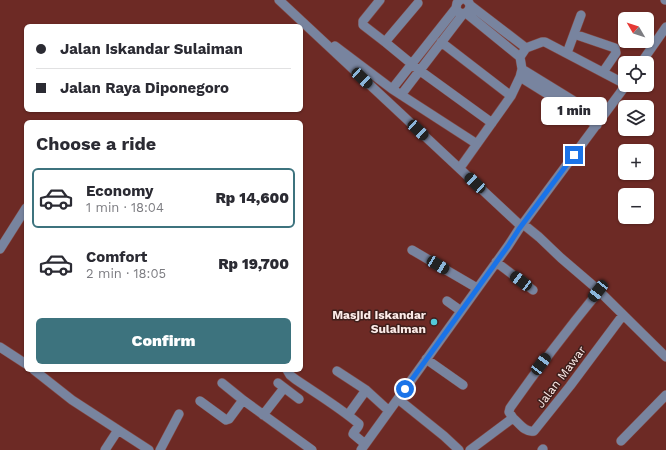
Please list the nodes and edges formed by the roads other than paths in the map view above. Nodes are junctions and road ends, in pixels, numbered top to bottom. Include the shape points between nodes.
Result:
1 (279, 0) edge
2 (380, 0) edge
3 (418, 3) dead end
4 (463, 7) edge
5 (581, 15) dead end
6 (666, 27) edge
7 (574, 34) junction
8 (326, 39) dead end
9 (385, 42) junction
10 (441, 42) junction
11 (526, 48) junction
12 (567, 53) junction
13 (646, 56) edge
14 (520, 57) junction
15 (416, 67) junction
16 (602, 72) junction
17 (521, 73) junction
18 (618, 80) edge
19 (392, 89) junction
20 (620, 92) edge
21 (401, 95) junction
22 (511, 96) junction
23 (599, 122) junction
24 (492, 123) junction
25 (477, 144) junction
26 (462, 166) dead end
27 (24, 211) edge
28 (522, 225) junction
29 (0, 249) edge
30 (412, 250) dead end
31 (496, 262) junction
32 (477, 288) junction
33 (533, 290) dead end
34 (598, 291) junction
35 (447, 301) dead end
36 (461, 311) junction
37 (623, 315) junction
38 (0, 347) edge
39 (666, 357) edge
40 (426, 359) junction
41 (24, 363) edge
42 (337, 371) dead end
43 (37, 372) edge
44 (288, 372) edge
45 (222, 383) dead end
46 (463, 385) dead end
47 (366, 390) junction
48 (666, 394) edge
49 (299, 399) dead end
50 (398, 399) junction
51 (243, 400) junction
52 (200, 401) dead end
53 (389, 411) junction
54 (179, 414) dead end
55 (263, 415) junction
56 (348, 415) junction
57 (513, 418) junction
58 (118, 430) junction
59 (621, 441) dead end
60 (363, 447) edge
61 (105, 450) edge
62 (150, 450) edge
63 (160, 450) edge
64 (312, 450) edge
65 (459, 450) edge
66 (470, 450) edge

1 - 28 street
2 - 9 street via 362,23
3 - 9 street
4 - 10 street
4 - 11 street
4 - 14 street
4 - 15 street
5 - 7 street
6 - 13 street
7 - 12 street
7 - 16 street via 615,48 616,53
8 - 19 street
9 - 15 street
10 - 15 street
10 - 22 street
11 - 12 street via 545,42
11 - 14 street
12 - 16 street
14 - 17 street
15 - 19 street
15 - 21 street
15 - 24 street
16 - 18 street
17 - 22 street
17 - 23 street via 579,104
19 - 21 street
20 - 23 street
21 - 25 street
22 - 24 street
23 - 28 street
24 - 25 street
25 - 26 street
27 - 29 street
28 - 31 street
28 - 34 street via 539,237
30 - 32 street
31 - 32 street
31 - 33 street
32 - 36 street
34 - 37 street
34 - 57 street via 514,402 509,412
35 - 36 street
36 - 40 street
37 - 39 street
37 - 57 street, Jalan Mawar via 534,431 527,431
38 - 41 street
40 - 46 street
40 - 50 street
42 - 47 street
43 - 58 street via 72,400
44 - 56 street via 290,376
45 - 51 street
47 - 53 street
47 - 56 street
48 - 59 street
49 - 55 street via 281,385
50 - 53 street
50 - 65 street
51 - 52 street via 230,419 226,420
51 - 55 street
53 - 60 street
54 - 63 street
55 - 64 street
56 - 60 street via 359,425 353,434
57 - 66 street
58 - 61 street
58 - 62 street

